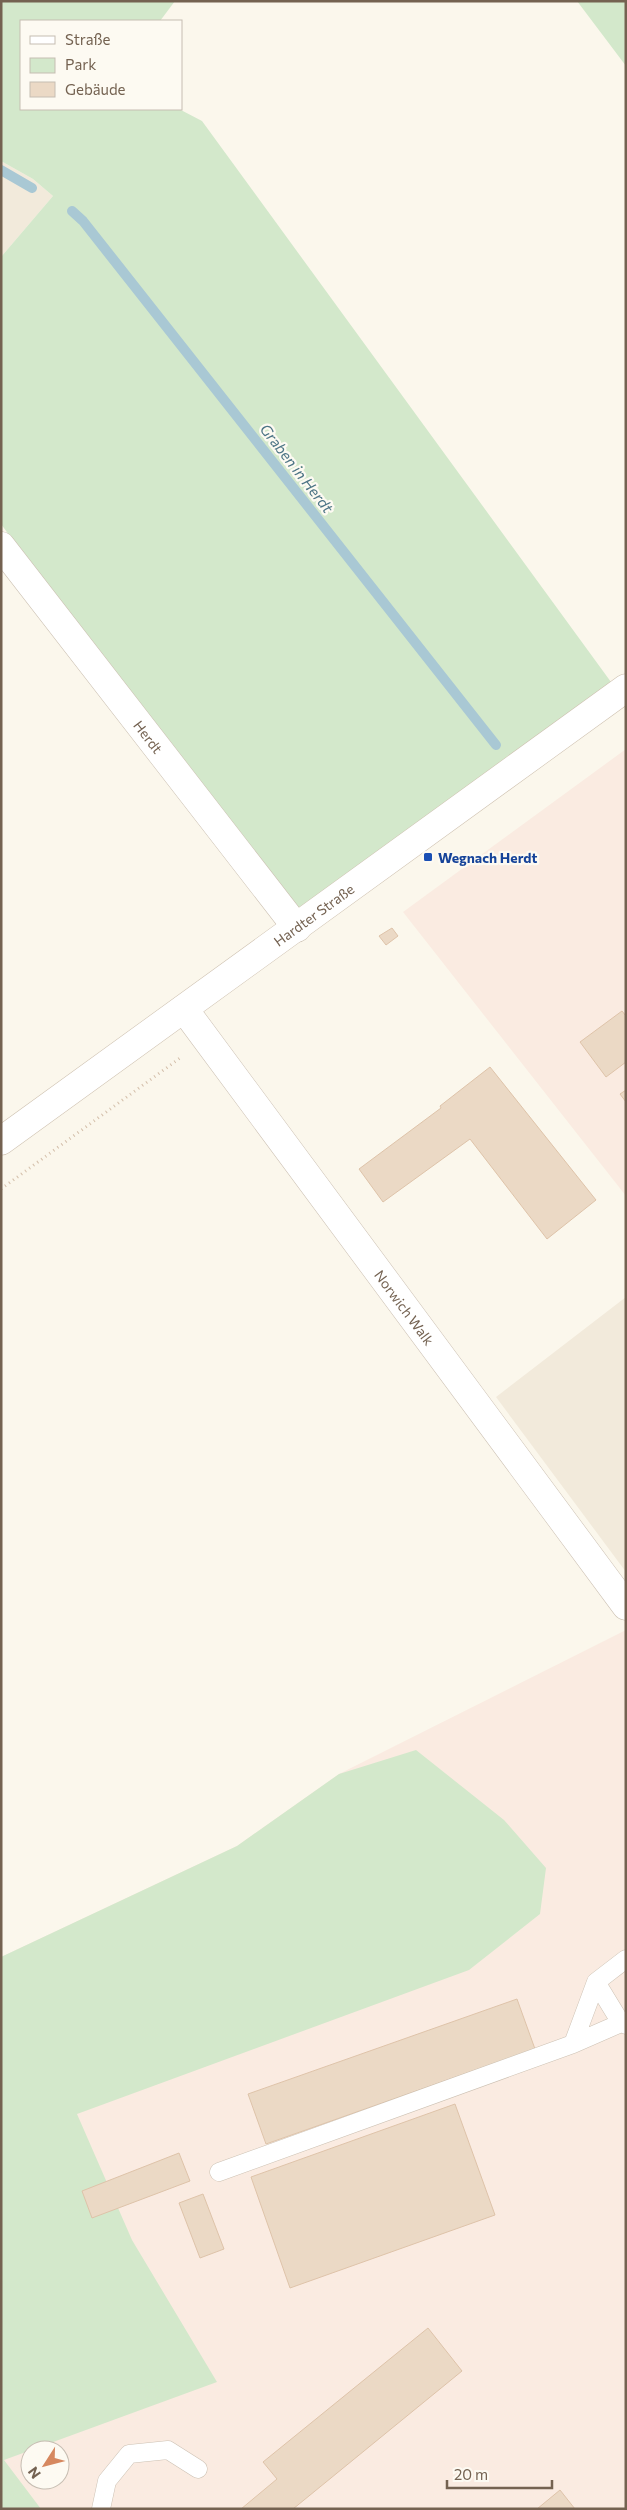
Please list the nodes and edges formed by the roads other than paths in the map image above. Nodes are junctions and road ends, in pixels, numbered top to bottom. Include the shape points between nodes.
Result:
1 (1, 546) edge
2 (626, 688) edge
3 (297, 928) junction
4 (184, 1009) junction
5 (1, 1141) edge
6 (626, 1606) edge
7 (626, 1958) edge
8 (596, 1982) junction
9 (624, 2024) edge
10 (573, 2044) junction
11 (219, 2172) dead end
12 (198, 2469) dead end
13 (101, 2509) edge

1 - 3 street, Herdt
2 - 3 street, Hardter Straße
3 - 4 street, Hardter Straße
4 - 5 street, Hardter Straße
4 - 6 street, Norwich Walk
7 - 8 lane
8 - 9 lane
8 - 10 lane
9 - 10 lane
10 - 11 lane
12 - 13 lane via 168,2450 129,2454 107,2481

